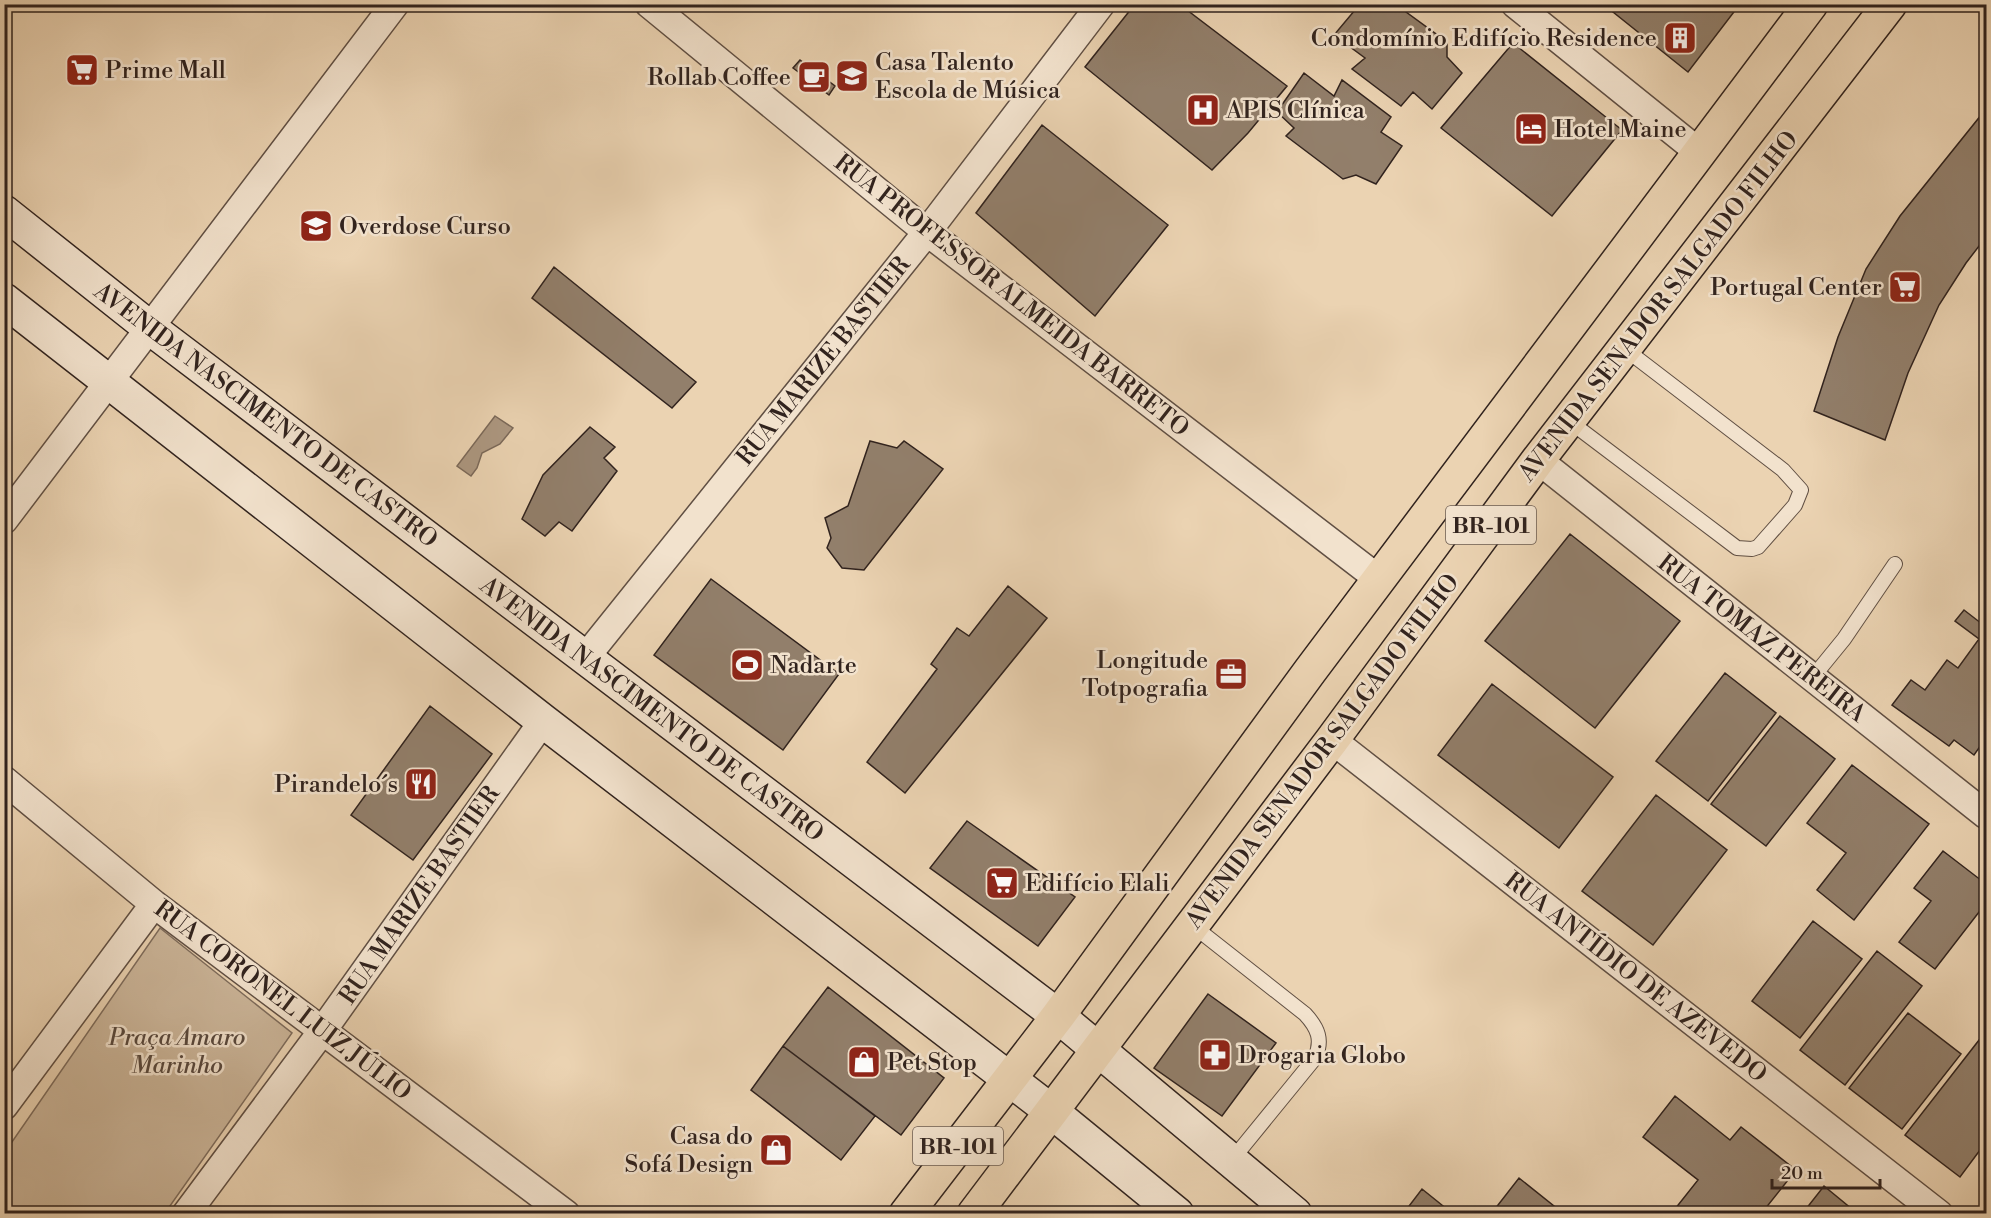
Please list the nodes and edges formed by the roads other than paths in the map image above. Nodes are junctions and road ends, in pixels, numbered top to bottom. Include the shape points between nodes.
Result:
1 (395, 4) edge
2 (649, 4) edge
3 (1101, 4) edge
4 (1515, 4) edge
5 (1812, 4) edge
6 (1890, 4) edge
7 (1700, 153) junction
8 (4, 212) edge
9 (927, 232) junction
10 (4, 300) edge
11 (150, 328) junction
12 (1625, 349) junction
13 (108, 383) junction
14 (1569, 421) junction
15 (1538, 460) junction
16 (4, 520) edge
17 (1894, 564) dead end
18 (1380, 580) junction
19 (585, 658) junction
20 (1813, 677) junction
21 (543, 721) junction
22 (1332, 740) junction
23 (4, 780) edge
24 (1986, 815) edge
25 (154, 904) junction
26 (1192, 926) junction
27 (1058, 1016) junction
28 (323, 1030) junction
29 (1098, 1050) junction
30 (1008, 1078) junction
31 (4, 1106) edge
32 (1051, 1111) junction
33 (1231, 1161) junction
34 (186, 1214) edge
35 (566, 1214) edge
36 (906, 1214) edge
37 (974, 1214) edge
38 (1177, 1214) edge
39 (1295, 1214) edge
40 (1939, 1214) edge

1 - 11 street
2 - 9 street, RUA PROFESSOR ALMEIDA BARRETO
3 - 9 street, RUA MARIZE BASTIER
4 - 7 street
5 - 7 highway, BR-101
6 - 12 highway, AVENIDA SENADOR SALGADO FILHO / BR-101
7 - 18 highway, BR-101
8 - 11 main road, AVENIDA NASCIMENTO DE CASTRO
9 - 18 street, RUA PROFESSOR ALMEIDA BARRETO
9 - 19 street, RUA MARIZE BASTIER
10 - 13 main road
11 - 13 street
11 - 19 main road, AVENIDA NASCIMENTO DE CASTRO
12 - 14 highway, AVENIDA SENADOR SALGADO FILHO / BR-101
12 - 14 lane via 1783,470 1801,490 1796,505 1758,547 1737,548
13 - 16 street
13 - 21 main road
14 - 15 highway, AVENIDA SENADOR SALGADO FILHO / BR-101
15 - 20 street, RUA TOMAZ PEREIRA
15 - 22 highway, AVENIDA SENADOR SALGADO FILHO / BR-101
17 - 20 lane via 1844,639
18 - 27 highway, BR-101
19 - 27 main road, AVENIDA NASCIMENTO DE CASTRO
20 - 24 street, RUA TOMAZ PEREIRA
21 - 28 street, RUA MARIZE BASTIER
21 - 30 main road
22 - 26 highway, AVENIDA SENADOR SALGADO FILHO / BR-101
22 - 40 street, RUA ANTÍDIO DE AZEVEDO
23 - 25 street, RUA CORONEL LUIZ JÚLIO
25 - 28 street, RUA CORONEL LUIZ JÚLIO
25 - 31 street
26 - 29 highway, AVENIDA SENADOR SALGADO FILHO / BR-101
26 - 33 lane via 1305,1014 1318,1030 1320,1041 1315,1058
27 - 29 main road, AVENIDA NASCIMENTO DE CASTRO
27 - 30 highway, BR-101
28 - 34 street, RUA MARIZE BASTIER
28 - 35 street, RUA CORONEL LUIZ JÚLIO
29 - 32 highway, AVENIDA SENADOR SALGADO FILHO / BR-101
29 - 33 main road, AVENIDA NASCIMENTO DE CASTRO
30 - 32 main road
30 - 36 highway, BR-101
32 - 37 highway, AVENIDA SENADOR SALGADO FILHO / BR-101
32 - 38 main road
33 - 39 main road, AVENIDA NASCIMENTO DE CASTRO

